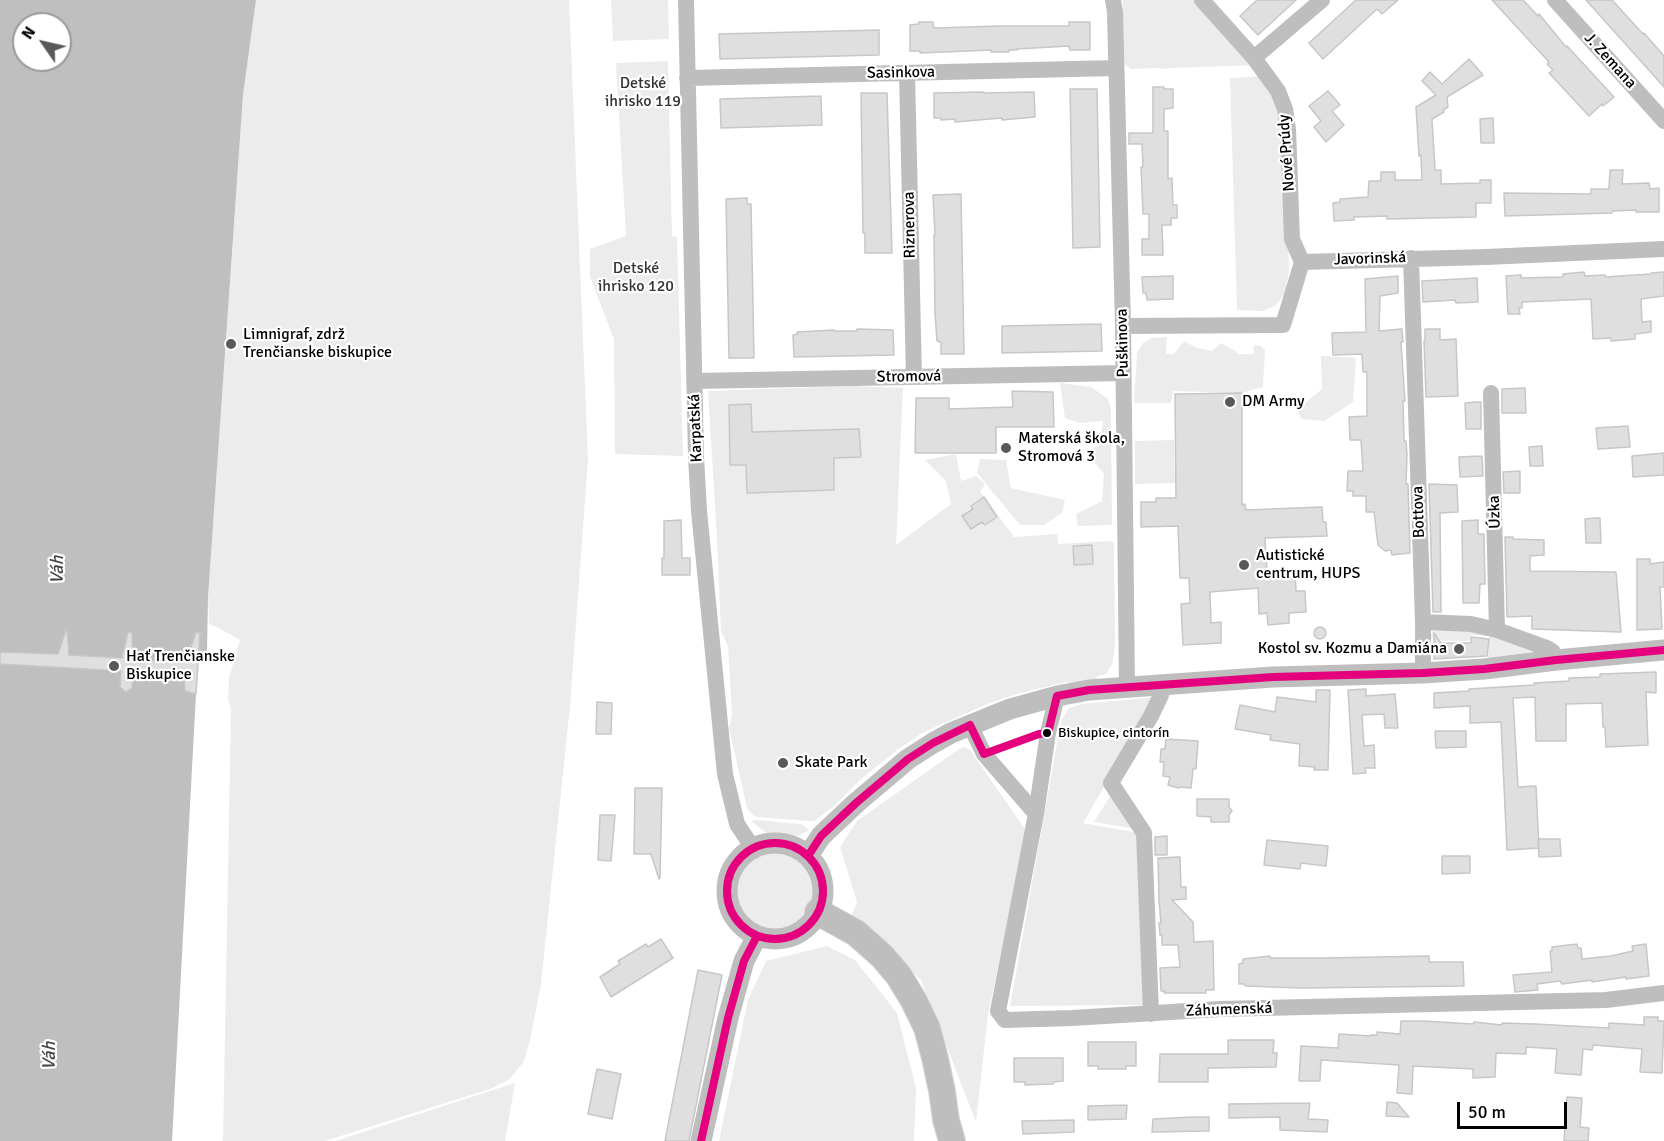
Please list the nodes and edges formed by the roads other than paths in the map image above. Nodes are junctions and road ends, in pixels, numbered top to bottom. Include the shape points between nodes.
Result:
1 (686, 0) edge
2 (1113, 0) edge
3 (1202, 0) edge
4 (1322, 0) edge
5 (1555, 0) edge
6 (1254, 58) junction
7 (1116, 68) junction
8 (907, 73) junction
9 (687, 78) junction
10 (1664, 121) edge
11 (1664, 249) edge
12 (1411, 258) junction
13 (1302, 262) junction
14 (1123, 326) junction
15 (1123, 373) junction
16 (914, 377) junction
17 (694, 381) junction
18 (1491, 393) dead end
19 (1423, 622) junction
20 (1497, 630) junction
21 (1664, 650) edge
22 (1556, 660) junction
23 (1423, 673) junction
24 (1162, 685) junction
25 (1127, 687) junction
26 (1057, 696) junction
27 (970, 725) junction
28 (1036, 814) junction
29 (753, 848) junction
30 (808, 856) junction
31 (818, 912) junction
32 (757, 936) junction
33 (1664, 993) edge
34 (1151, 1014) junction
35 (948, 1134) edge
36 (701, 1141) edge

1 - 9 street, Karpatská
2 - 7 street, Puškinova
3 - 6 street, Nové Prúdy
4 - 6 street
5 - 10 street, J. Zemana
6 - 13 street, Nové Prúdy via 1278,91 1285,109 1292,239
7 - 8 street, Sasinkova
7 - 14 street, Puškinova
8 - 9 street, Sasinkova
8 - 16 street, Riznerova
9 - 17 street, Karpatská
11 - 12 street, Javorinská
12 - 13 street, Javorinská
12 - 19 street, Bottova
13 - 14 street via 1283,325
14 - 15 street, Puškinova
15 - 16 street, Stromová
15 - 25 street, Puškinova
16 - 17 street, Stromová
17 - 29 street, Karpatská via 699,511 724,762 738,824
18 - 20 street, Úzka
19 - 20 street via 1471,624
19 - 23 street, Bottova
20 - 22 street via 1547,648
21 - 22 street
22 - 23 street
23 - 24 street
24 - 25 street
24 - 34 street via 1151,716 1111,783 1144,833
25 - 26 street
26 - 27 street
26 - 28 street, Záhumenská
27 - 28 street via 984,754
27 - 30 street via 933,743 881,780 821,836
28 - 34 street, Záhumenská via 998,1011 1005,1020
29 - 30 street via 769,843 786,844
29 - 32 street via 732,868 726,891 735,918
30 - 31 street via 822,879 823,897
31 - 32 street via 806,927 791,936
31 - 35 main road via 856,933 882,956 914,1001 935,1058
32 - 36 street via 744,961 728,1017
33 - 34 street, Záhumenská via 1606,1000

